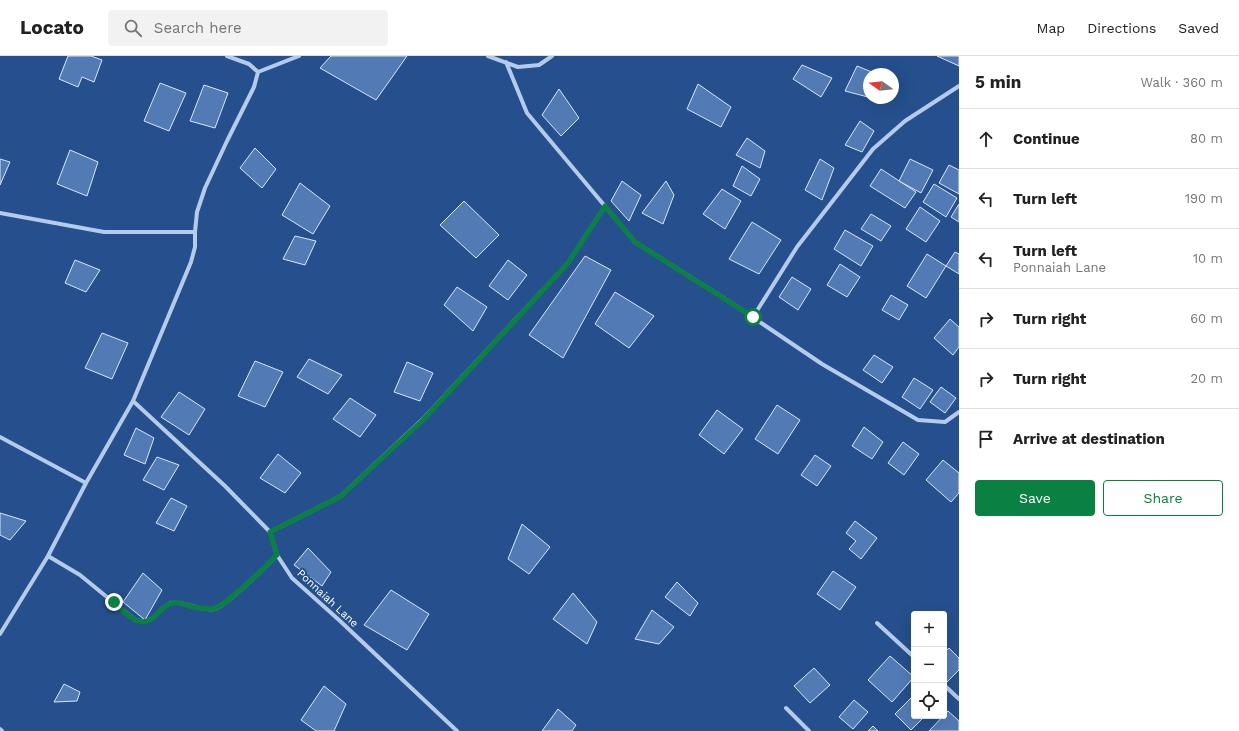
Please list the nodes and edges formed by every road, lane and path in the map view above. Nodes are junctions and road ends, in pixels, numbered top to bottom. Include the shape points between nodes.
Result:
1 (227, 56) edge
2 (299, 56) edge
3 (488, 56) edge
4 (552, 56) edge
5 (506, 62) junction
6 (258, 72) junction
7 (959, 86) edge
8 (605, 206) junction
9 (0, 213) edge
10 (195, 232) junction
11 (753, 317) junction
12 (133, 402) junction
13 (959, 412) edge
14 (0, 437) edge
15 (86, 484) junction
16 (270, 532) junction
17 (277, 555) junction
18 (48, 556) junction
19 (877, 623) dead end
20 (0, 634) edge
21 (911, 654) edge
22 (947, 688) edge
23 (959, 699) edge
24 (786, 708) dead end
25 (457, 731) edge
26 (809, 731) edge

1 - 6 street via 249,64
2 - 6 street
3 - 5 street
4 - 5 street via 539,65 518,67
5 - 8 street via 527,114
6 - 10 street via 254,87 205,188 197,212
7 - 11 street via 904,121 873,149 797,247
8 - 11 street via 635,242
8 - 16 street via 568,263 423,420 341,496
9 - 10 street via 104,232
10 - 12 street via 191,262
11 - 13 street via 822,364 918,420 945,422
12 - 15 street
12 - 16 street, Ponnaiah Lane via 225,486
14 - 15 street
15 - 18 street
16 - 17 street, Ponnaiah Lane
17 - 18 street via 233,596 214,609 175,602 153,618 139,622 80,575
17 - 25 street, Ponnaiah Lane via 292,578
18 - 20 street
19 - 21 street
22 - 23 street
24 - 26 street

